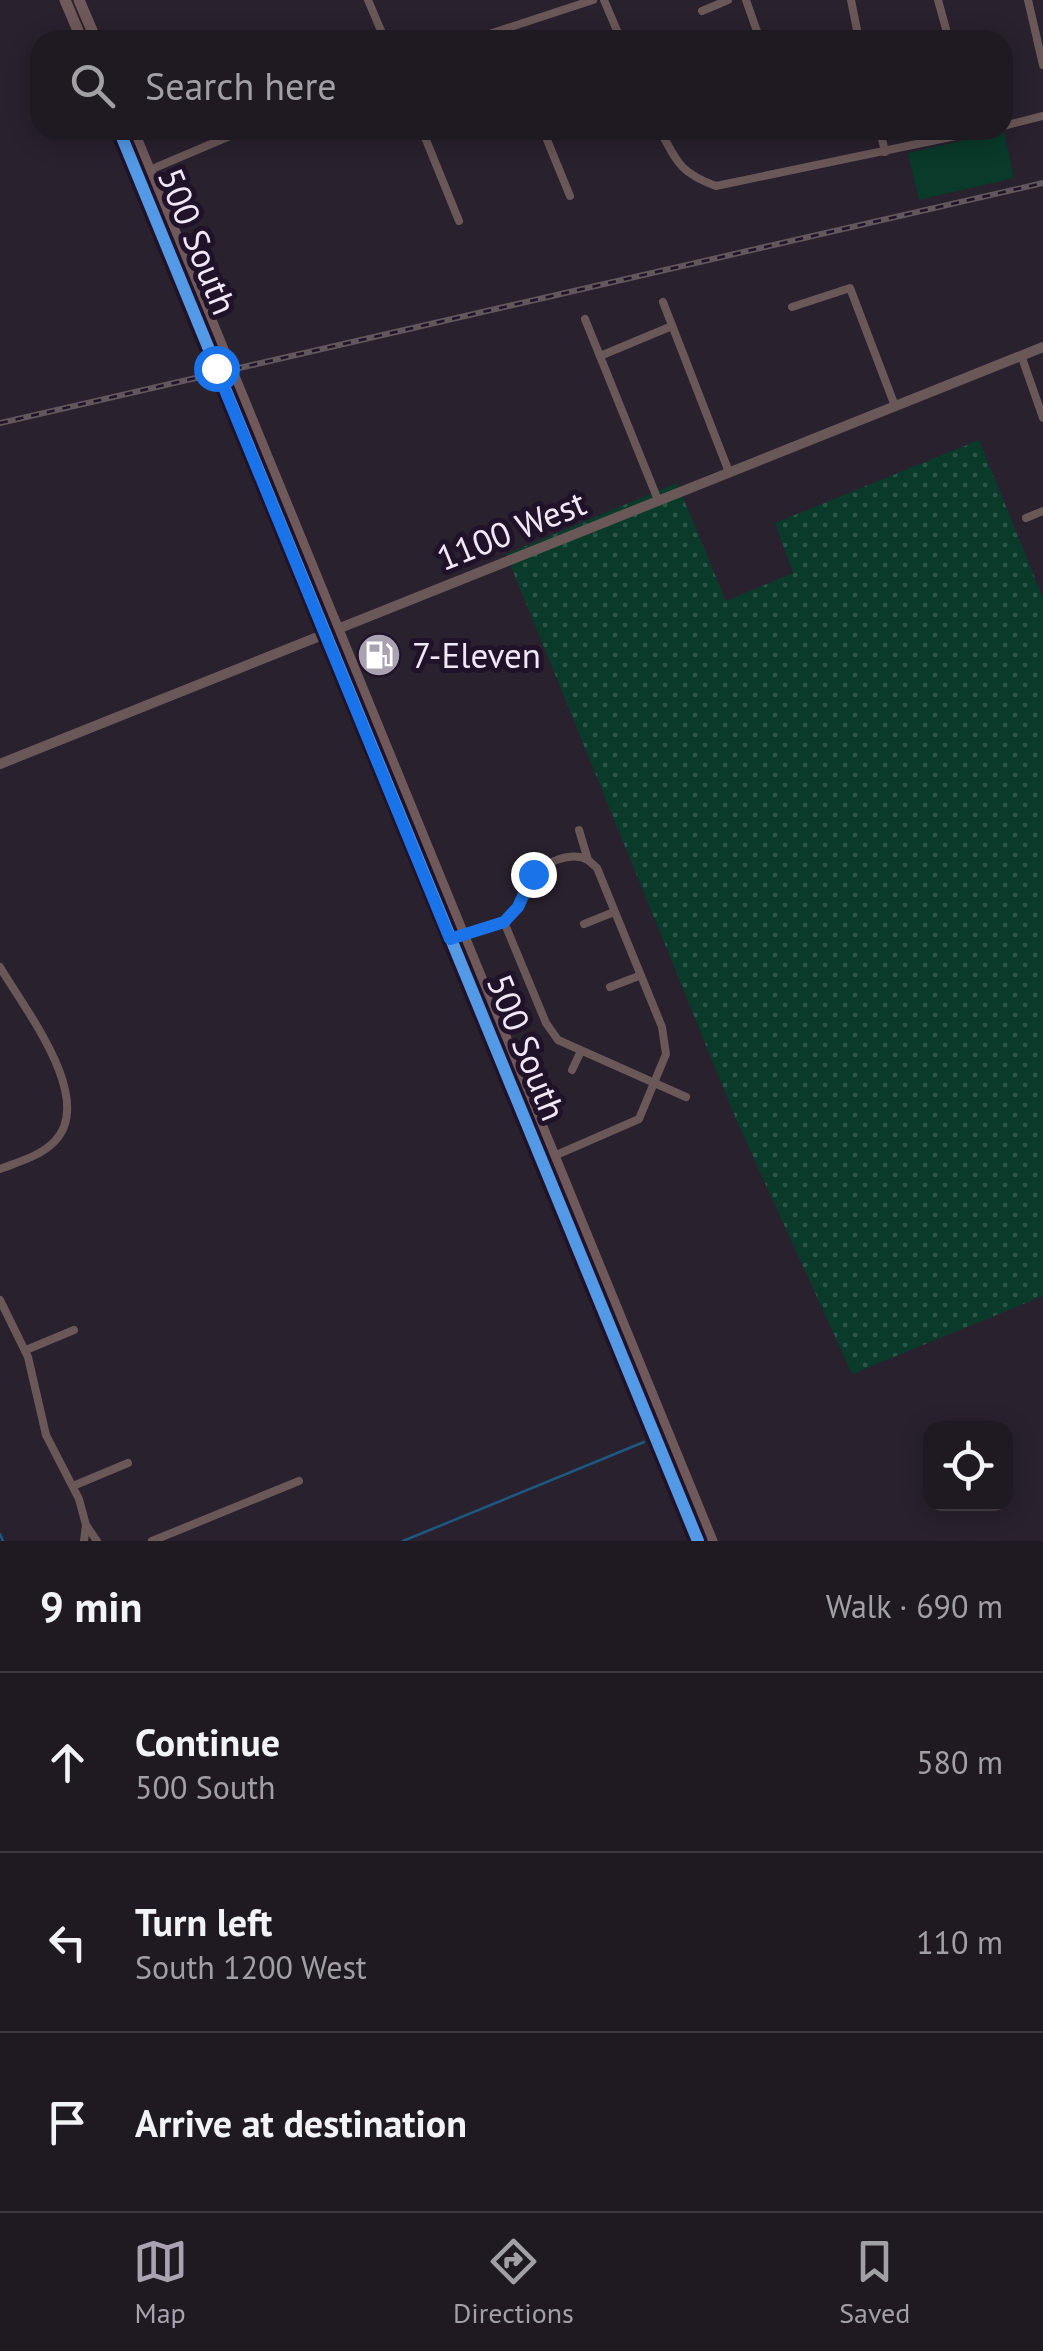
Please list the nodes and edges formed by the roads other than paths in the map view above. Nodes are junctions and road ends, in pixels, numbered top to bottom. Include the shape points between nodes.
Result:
1 (65, 0) edge
2 (79, 0) edge
3 (368, 0) edge
4 (593, 0) edge
5 (604, 0) edge
6 (728, 0) edge
7 (746, 0) edge
8 (851, 0) edge
9 (938, 0) edge
10 (1028, 0) edge
11 (702, 11) dead end
12 (502, 28) joint
13 (78, 30) edge
14 (92, 30) edge
15 (381, 30) edge
16 (497, 30) edge
17 (617, 30) edge
18 (756, 30) edge
19 (857, 30) edge
20 (946, 30) edge
21 (1043, 64) edge
22 (1043, 116) edge
23 (1013, 124) edge
24 (126, 140) edge
25 (136, 140) edge
26 (221, 140) edge
27 (426, 140) edge
28 (547, 140) edge
29 (665, 140) edge
30 (882, 140) edge
31 (935, 140) edge
32 (885, 152) junction
33 (144, 173) junction
34 (570, 196) dead end
35 (459, 222) dead end
36 (663, 302) dead end
37 (792, 307) dead end
38 (585, 319) dead end
39 (672, 326) junction
40 (1043, 346) edge
41 (1021, 355) junction
42 (600, 356) junction
43 (895, 406) junction
44 (1043, 418) edge
45 (729, 472) junction
46 (658, 500) junction
47 (1043, 511) edge
48 (1026, 518) dead end
49 (330, 631) junction
50 (0, 764) edge
51 (579, 830) dead end
52 (588, 860) junction
53 (614, 912) junction
54 (504, 922) junction
55 (584, 924) dead end
56 (455, 936) junction
57 (0, 968) edge
58 (639, 976) junction
59 (610, 987) dead end
60 (581, 1050) junction
61 (572, 1070) dead end
62 (654, 1082) junction
63 (686, 1097) dead end
64 (553, 1156) junction
65 (0, 1169) edge
66 (0, 1300) edge
67 (74, 1330) dead end
68 (26, 1350) junction
69 (128, 1463) dead end
70 (299, 1482) dead end
71 (73, 1486) junction
72 (86, 1525) junction
73 (84, 1541) edge
74 (98, 1541) edge
75 (152, 1541) edge
76 (698, 1541) edge
77 (712, 1541) edge

1 - 13 main road
2 - 14 main road
3 - 15 street
4 - 12 street
5 - 17 street
6 - 11 street
7 - 18 street
8 - 19 street
9 - 20 street
10 - 21 street
12 - 16 street
22 - 23 street
24 - 33 main road, 500 South
25 - 33 main road, 500 South
26 - 33 street
27 - 35 street
28 - 34 street
29 - 32 street via 689,176 716,186
30 - 32 street
31 - 32 street
33 - 49 main road, 500 South
36 - 39 street
37 - 43 street via 850,288
38 - 42 street
39 - 42 street
39 - 45 street
40 - 41 street, 1100 West
41 - 43 street, 1100 West
41 - 44 street
42 - 46 street
43 - 45 street, 1100 West
45 - 46 street, 1100 West
46 - 49 street, 1100 West
47 - 48 street
49 - 50 street, 1100 West
49 - 56 main road, 500 South
51 - 52 street
52 - 53 street
52 - 54 street via 564,857 533,874
53 - 55 street
53 - 58 street
54 - 56 street
54 - 60 street via 552,1033
56 - 64 main road, 500 South
56 - 76 main road, 500 South
57 - 65 street via 45,1040 68,1112 48,1148
58 - 59 street
58 - 62 street via 666,1042
60 - 61 street
60 - 62 street
62 - 63 street
62 - 64 street via 639,1119
64 - 77 main road, 500 South
66 - 68 street
67 - 68 street
68 - 71 street via 46,1434
69 - 71 street
70 - 75 street
71 - 72 street
72 - 73 street
72 - 74 street

